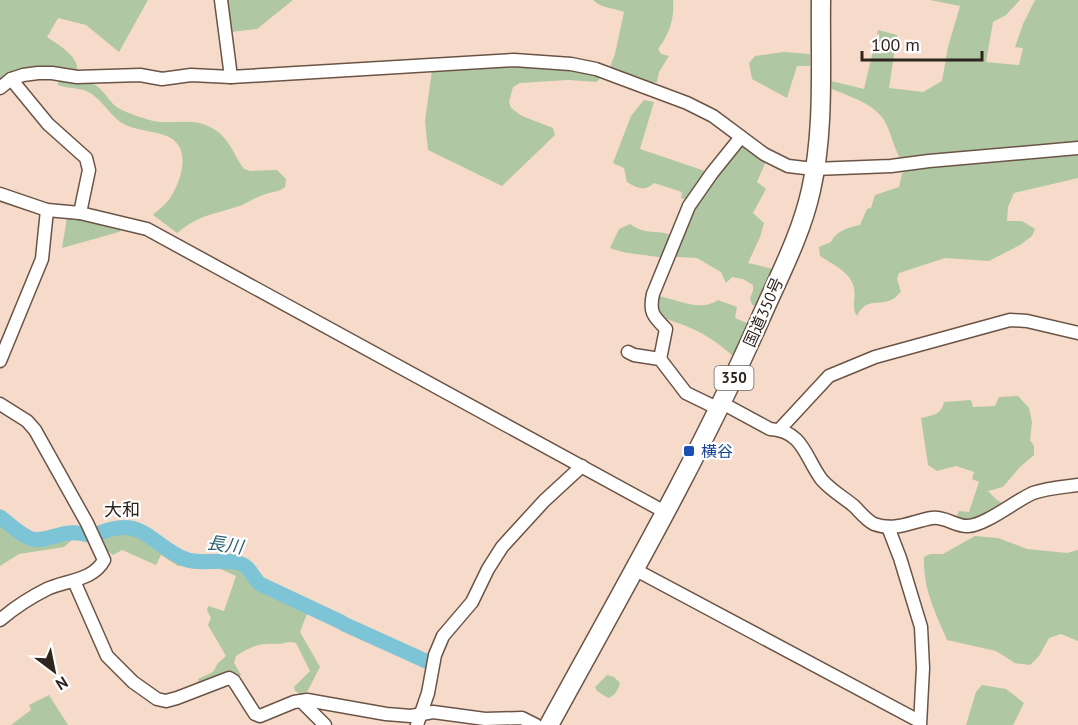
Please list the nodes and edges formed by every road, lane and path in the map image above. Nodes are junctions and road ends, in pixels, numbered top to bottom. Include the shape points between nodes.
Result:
1 (221, 0) edge
2 (821, 0) edge
3 (231, 77) junction
4 (11, 79) junction
5 (0, 88) edge
6 (741, 137) junction
7 (1078, 148) edge
8 (814, 169) junction
9 (0, 194) edge
10 (46, 210) junction
11 (80, 213) junction
12 (1078, 333) edge
13 (628, 352) dead end
14 (660, 359) junction
15 (0, 361) edge
16 (0, 405) edge
17 (720, 406) junction
18 (779, 430) junction
19 (582, 466) junction
20 (1078, 485) edge
21 (665, 512) junction
22 (888, 527) junction
23 (634, 569) junction
24 (74, 581) junction
25 (0, 620) edge
26 (301, 700) junction
27 (422, 713) junction
28 (920, 723) edge
29 (325, 725) edge
30 (417, 725) edge
31 (536, 725) edge
32 (549, 725) edge

1 - 3 street
2 - 8 highway, 国道350号 / 350
3 - 4 street via 191,75 162,79 52,73
3 - 6 street via 513,60 571,64 596,69 687,103
4 - 5 street
4 - 11 street via 48,124 86,158 89,164
6 - 8 street via 788,166
6 - 14 street via 689,206 653,294 650,308 666,329
7 - 8 street via 891,166
8 - 17 highway, 国道350号 / 350 via 799,230
9 - 10 street
10 - 11 street
10 - 15 street via 42,259
11 - 19 street via 147,229
12 - 18 street via 1010,320 875,357 829,376
13 - 14 street
14 - 17 street via 686,393
16 - 24 street via 35,430 102,553 101,565
17 - 18 street
17 - 21 highway, 国道350号 / 350
18 - 22 street via 794,436 833,491 873,524
19 - 21 street
19 - 27 street via 502,547 472,602 443,636
20 - 22 street via 1032,494 967,526 934,517
21 - 23 highway, 国道350号 / 350
22 - 28 street via 921,627
23 - 28 street
23 - 32 highway, 国道350号 / 350
24 - 25 street via 46,590
24 - 26 street via 107,656 157,699 177,698 229,678 260,716
26 - 27 street via 386,714
26 - 29 street
27 - 30 street
27 - 31 street via 522,718

